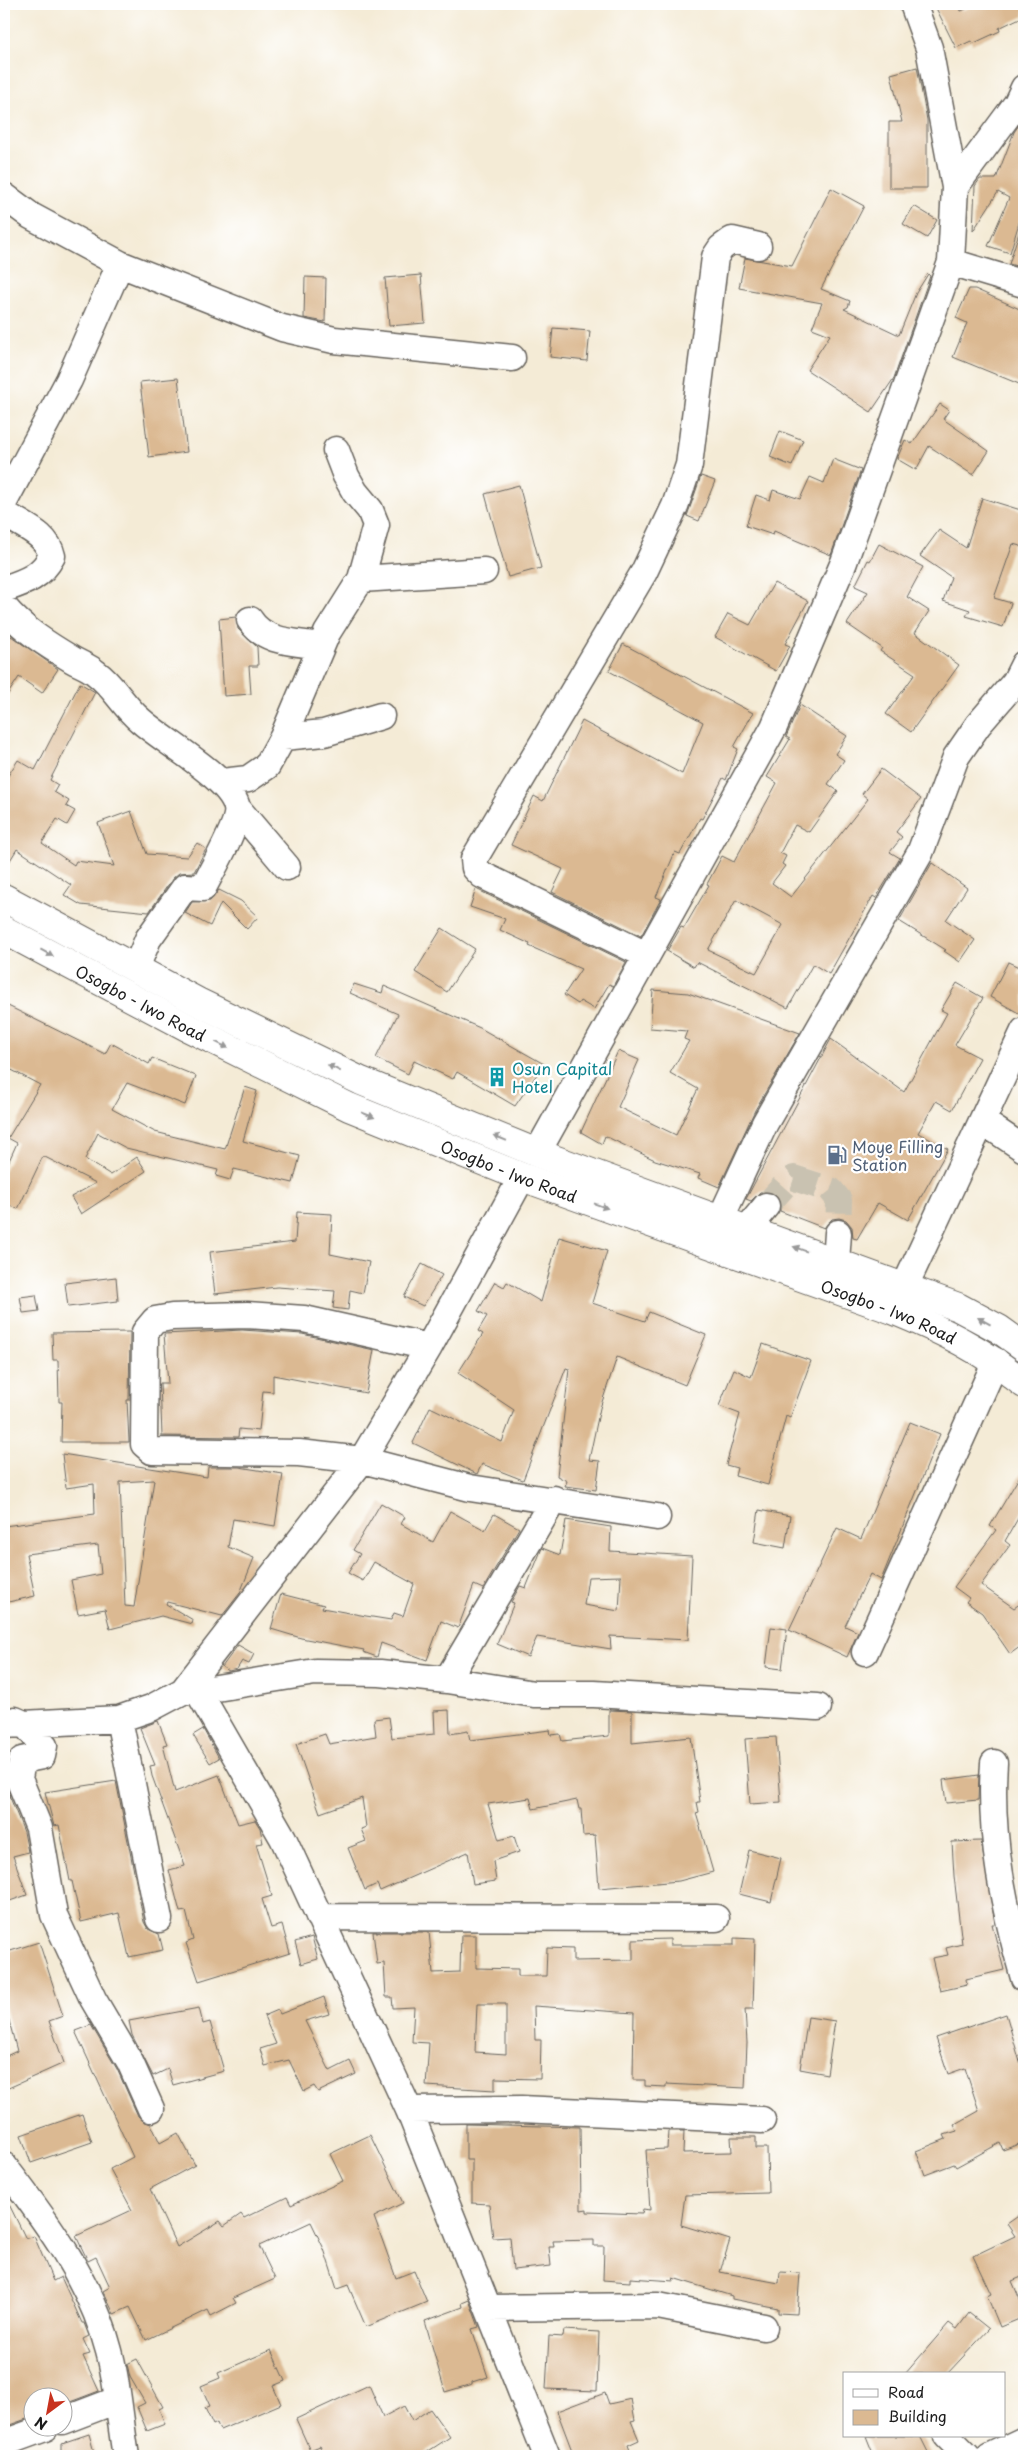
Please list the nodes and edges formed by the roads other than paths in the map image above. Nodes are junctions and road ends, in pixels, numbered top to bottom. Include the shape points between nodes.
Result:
1 (913, 4) edge
2 (1024, 88) edge
3 (955, 187) junction
4 (4, 196) edge
5 (758, 246) dead end
6 (951, 262) junction
7 (120, 264) junction
8 (1024, 284) edge
9 (512, 358) dead end
10 (336, 450) dead end
11 (4, 502) edge
12 (4, 513) edge
13 (484, 572) dead end
14 (361, 579) junction
15 (4, 589) edge
16 (4, 607) edge
17 (250, 620) dead end
18 (321, 646) junction
19 (1024, 664) edge
20 (382, 716) dead end
21 (283, 736) junction
22 (235, 792) junction
23 (287, 867) dead end
24 (4, 898) edge
25 (4, 930) edge
26 (646, 955) junction
27 (136, 968) junction
28 (1024, 1032) edge
29 (982, 1121) junction
30 (1024, 1149) edge
31 (537, 1153) junction
32 (522, 1178) junction
33 (766, 1206) tunnel mouth
34 (720, 1220) junction
35 (747, 1229) junction
36 (838, 1232) tunnel mouth
37 (836, 1262) junction
38 (904, 1286) junction
39 (429, 1347) junction
40 (1024, 1347) edge
41 (996, 1361) junction
42 (1024, 1384) edge
43 (362, 1460) junction
44 (554, 1500) junction
45 (657, 1517) dead end
46 (865, 1652) dead end
47 (447, 1680) junction
48 (191, 1691) junction
49 (818, 1707) dead end
50 (120, 1719) junction
51 (11, 1722) edge
52 (994, 1763) dead end
53 (319, 1918) junction
54 (716, 1918) dead end
55 (159, 1919) dead end
56 (1024, 1978) edge
57 (151, 2110) dead end
58 (409, 2110) junction
59 (762, 2120) dead end
60 (4, 2166) edge
61 (488, 2308) junction
62 (764, 2327) dead end
63 (117, 2400) junction
64 (72, 2417) edge
65 (22, 2436) edge
66 (949, 2438) edge
67 (1024, 2440) edge
68 (4, 2443) edge
69 (126, 2456) edge
70 (547, 2456) edge
71 (967, 2456) edge
72 (990, 2456) edge

1 - 3 street via 929,48
2 - 3 street
3 - 6 street
4 - 7 street via 31,216
5 - 26 street via 732,240 715,257 689,465 674,506 644,572 474,859 475,868 482,875
6 - 8 street
6 - 26 street via 844,562 774,727
7 - 9 street via 282,328 334,340
7 - 11 street via 69,380
10 - 14 street via 355,492 375,518 376,525
12 - 15 street via 39,534 50,545 52,556 46,567 30,581
13 - 14 street
14 - 18 street
16 - 22 street via 35,635 96,673 137,718
17 - 18 street via 259,632 271,638
18 - 21 street
19 - 34 street via 1015,682 956,757 920,853 765,1123
20 - 21 street via 324,733
21 - 22 street via 267,766
22 - 23 street
22 - 27 street via 231,833 203,888 185,887 148,939
24 - 27 main road, Osogbo - Iwo Road
25 -> 32 main road, Osogbo - Iwo Road via 186,1028 349,1107
26 - 31 street
31 -> 27 main road, Osogbo - Iwo Road via 361,1081
28 - 29 street
29 - 30 street
29 - 38 street
31 - 34 main road, Osogbo - Iwo Road
32 - 39 street
32 -> 41 main road, Osogbo - Iwo Road via 893,1310 950,1334
33 - 35 street
34 - 35 main road, Osogbo - Iwo Road
37 -> 35 main road, Osogbo - Iwo Road
36 - 37 street
37 - 38 main road, Osogbo - Iwo Road
40 -> 38 main road, Osogbo - Iwo Road via 958,1307
39 - 43 street
39 - 43 street via 304,1319 247,1315 172,1317 155,1320 145,1332 144,1444 152,1451 299,1453
41 - 42 main road, Osogbo - Iwo Road
41 - 46 street
43 - 44 street via 470,1488
43 - 48 street
44 - 45 street
44 - 47 street
47 - 48 street via 380,1673 315,1672
47 - 49 street via 534,1694 594,1694
48 - 50 street
48 - 53 street via 282,1838
50 - 51 street
50 - 55 street
51 - 57 street via 44,1746 42,1756 22,1760 19,1778 39,1828 54,1915 92,1999 130,2062
52 - 56 street via 993,1836 1010,1930
53 - 54 street
53 - 58 street
58 - 59 street via 521,2109
58 - 61 street
60 - 63 street via 64,2248 91,2302 110,2351
61 - 62 street via 658,2306
61 - 70 street
63 - 64 street
63 - 69 street
65 - 68 street
66 - 71 street
67 - 72 street

